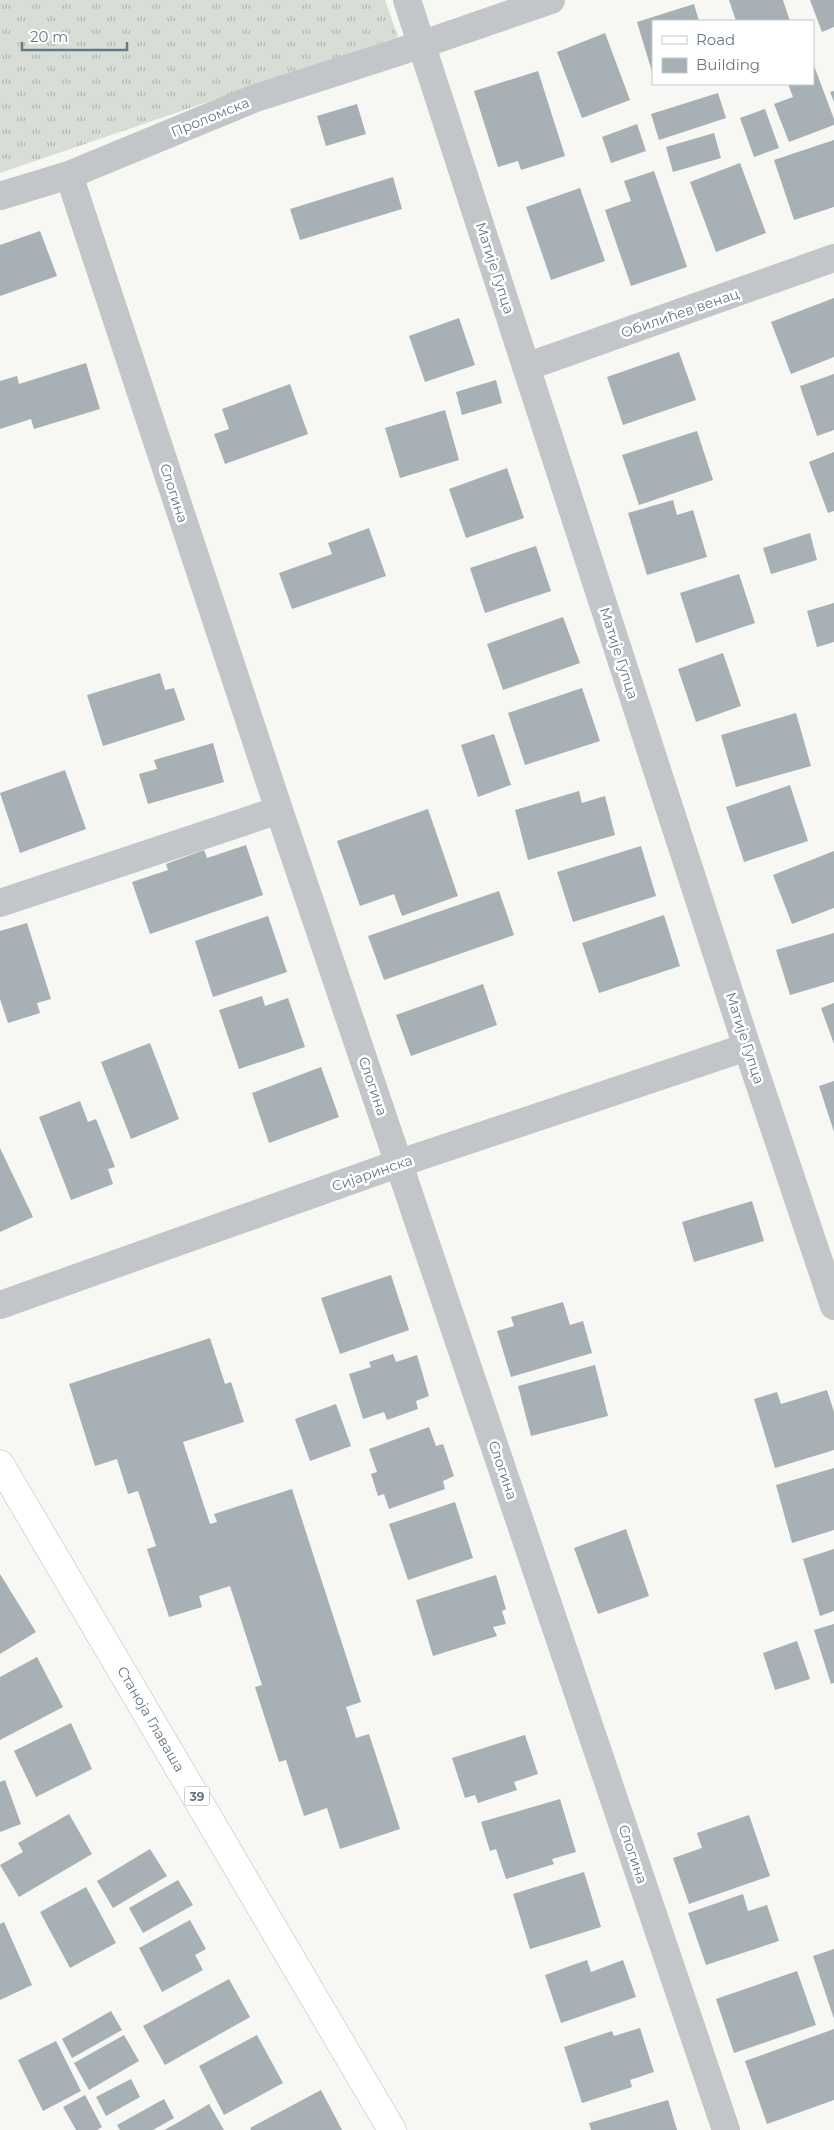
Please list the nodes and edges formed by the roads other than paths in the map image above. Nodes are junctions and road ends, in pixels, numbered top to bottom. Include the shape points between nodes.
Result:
1 (407, 0) edge
2 (551, 0) edge
3 (423, 44) junction
4 (69, 175) junction
5 (0, 196) edge
6 (834, 258) edge
7 (526, 367) junction
8 (279, 810) junction
9 (0, 903) edge
10 (747, 1047) junction
11 (400, 1163) junction
12 (0, 1305) edge
13 (834, 1306) edge
14 (0, 1464) edge
15 (392, 2130) edge
16 (726, 2130) edge

1 - 3 street, Матије Гупца
2 - 3 street, Проломска
3 - 4 street, Проломска via 253,99
3 - 7 street, Матије Гупца
4 - 5 street, Проломска
4 - 8 street, Слогина
6 - 7 street, Обилићев венац
7 - 10 street, Матије Гупца
8 - 9 street
8 - 11 street, Слогина
10 - 11 street, Сијаринска
10 - 13 street, Матије Гупца
11 - 12 street, Сијаринска
11 - 16 street, Слогина
14 - 15 main road, Станоја Главаша / 39

